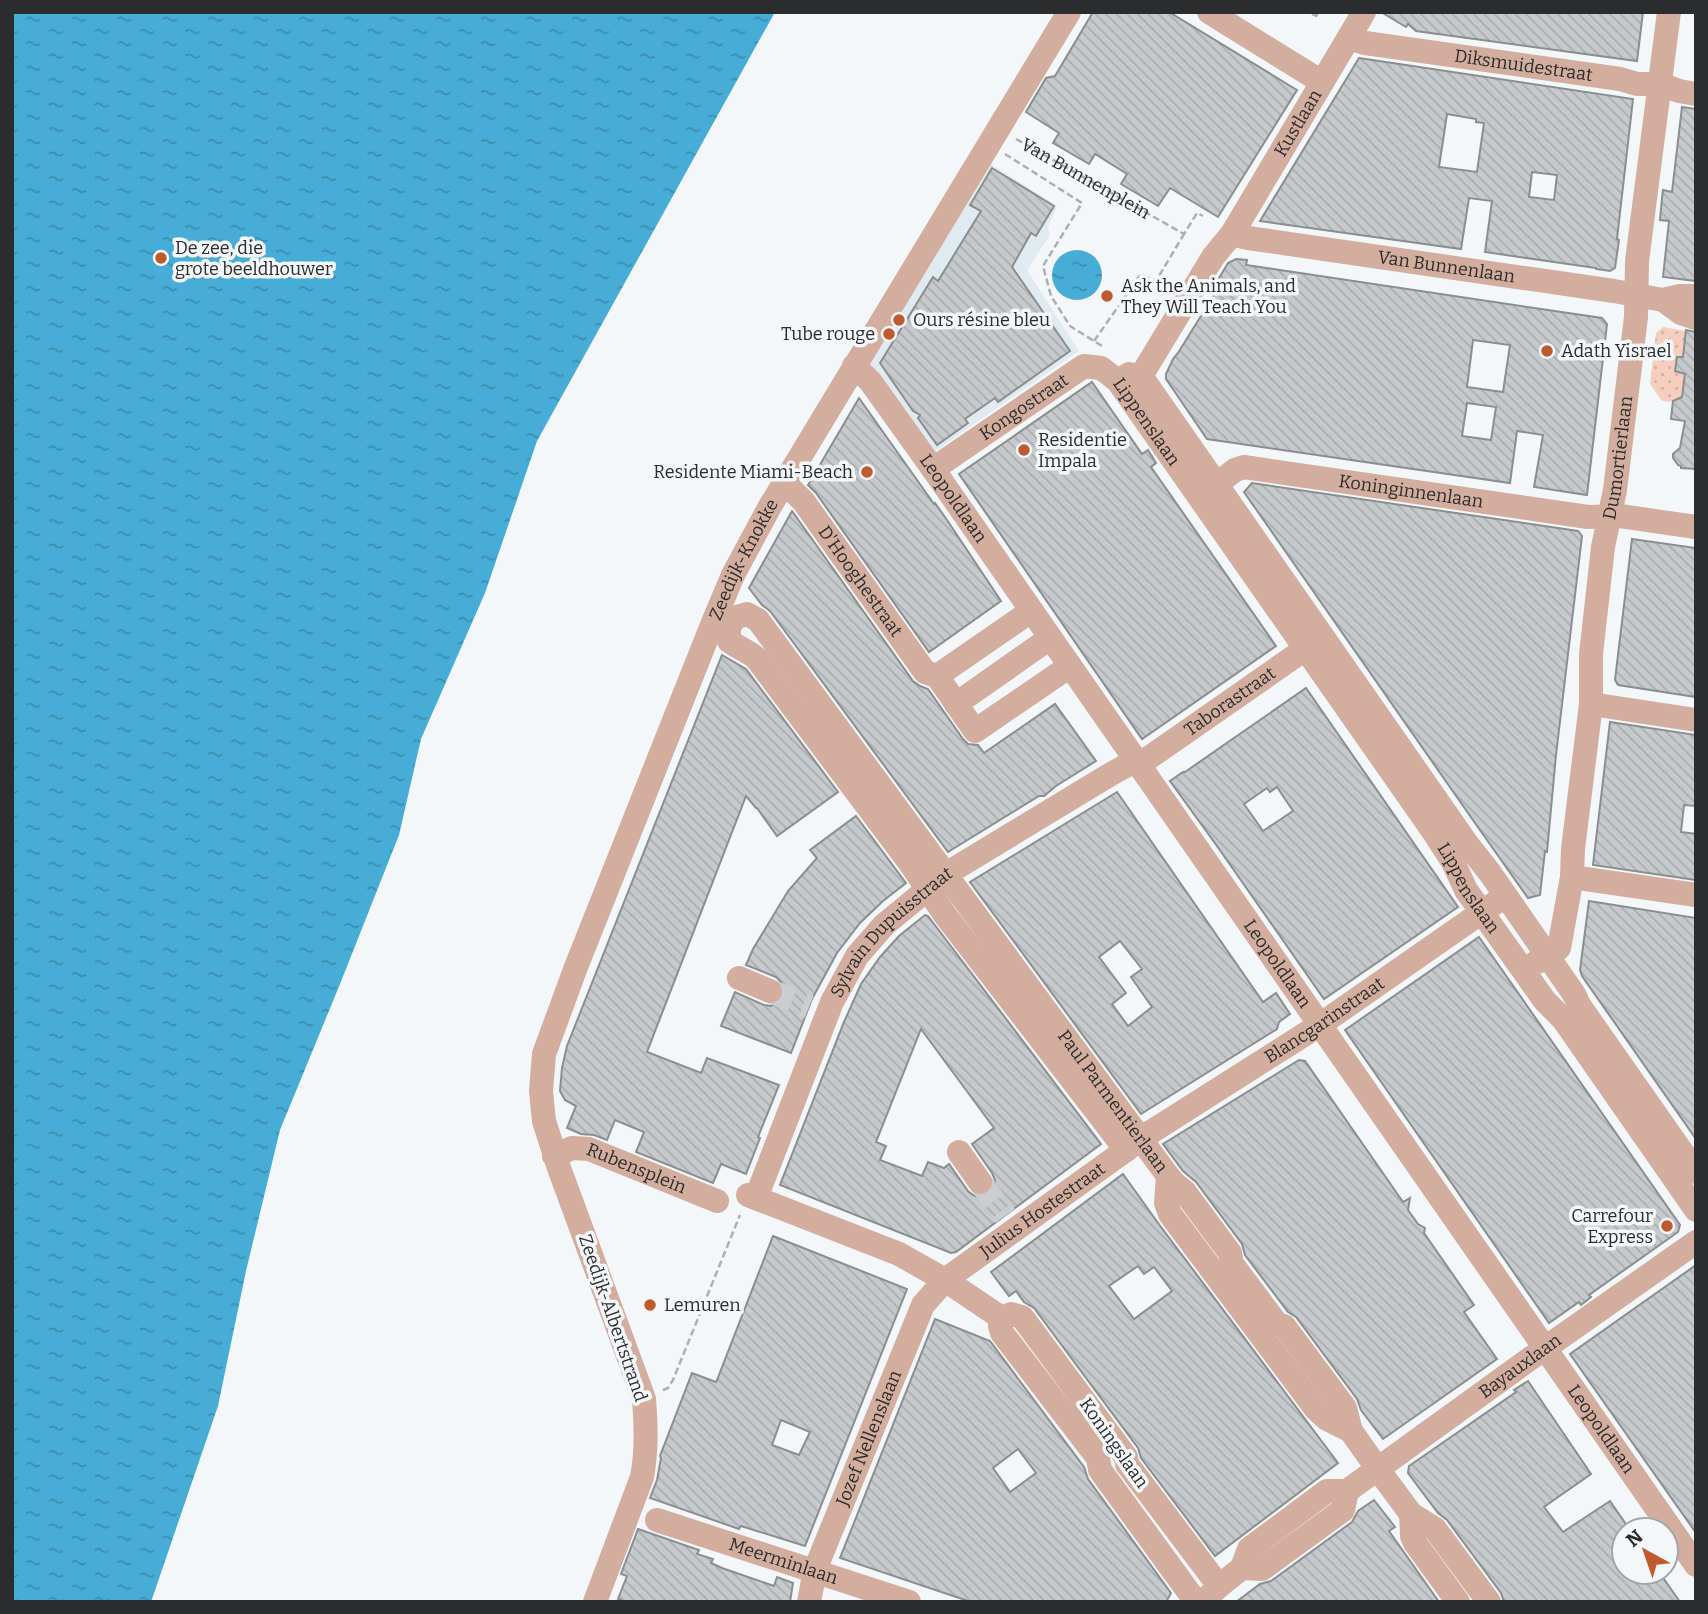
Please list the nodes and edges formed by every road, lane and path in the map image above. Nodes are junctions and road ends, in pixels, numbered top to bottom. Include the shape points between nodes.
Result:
1 (1069, 12) edge
2 (1209, 12) edge
3 (1319, 12) edge
4 (1364, 12) edge
5 (1668, 12) edge
6 (1312, 14) edge
7 (1349, 38) junction
8 (1321, 82) junction
9 (1660, 84) junction
10 (1696, 94) edge
11 (999, 129) junction
12 (984, 155) junction
13 (1203, 216) dead end
14 (1184, 234) junction
15 (1231, 234) junction
16 (1636, 296) junction
17 (1696, 296) edge
18 (1663, 300) junction
19 (1696, 318) edge
20 (1094, 341) junction
21 (1104, 347) dead end
22 (854, 366) junction
23 (1130, 378) junction
24 (933, 469) junction
25 (785, 483) junction
26 (1217, 484) junction
27 (1609, 516) junction
28 (1696, 527) edge
29 (1031, 611) junction
30 (722, 622) junction
31 (1050, 638) junction
32 (1313, 643) junction
33 (1070, 666) junction
34 (937, 676) junction
35 (956, 704) junction
36 (1591, 704) junction
37 (1696, 720) edge
38 (1136, 763) junction
39 (1572, 877) junction
40 (937, 882) junction
41 (1505, 895) junction
42 (1696, 895) edge
43 (1566, 901) junction
44 (1481, 911) junction
45 (1526, 926) junction
46 (1507, 946) junction
47 (1548, 957) junction
48 (1521, 967) junction
49 (739, 978) dead end
50 (770, 991) tunnel mouth
51 (1321, 1024) junction
52 (1133, 1144) junction
53 (959, 1153) dead end
54 (554, 1156) junction
55 (1696, 1172) edge
56 (980, 1182) tunnel mouth
57 (752, 1197) junction
58 (717, 1201) dead end
59 (1696, 1210) edge
60 (1696, 1242) edge
61 (945, 1280) junction
62 (1003, 1319) junction
63 (1545, 1348) junction
64 (644, 1399) junction
65 (1377, 1468) junction
66 (1411, 1514) junction
67 (657, 1520) dead end
68 (1696, 1565) edge
69 (811, 1589) edge
70 (1211, 1594) edge
71 (595, 1602) edge
72 (909, 1602) edge
73 (1196, 1602) edge
74 (1458, 1602) edge
75 (1489, 1602) edge

1 - 11 street, Zeedijk-Knokke
2 - 8 street
3 - 6 path
4 - 7 street, Kustlaan
5 - 9 street, Dumortierlaan
7 - 8 street, Kustlaan
7 - 9 street, Diksmuidestraat
8 - 15 street, Kustlaan
9 - 10 street, Diksmuidestraat
9 - 16 street, Dumortierlaan
11 - 12 street, Zeedijk-Knokke
11 - 14 path, Van Bunnenplein
12 - 20 path, Van Bunnenplein via 996,150 1003,153 1082,203 1043,266 1051,296 1070,326
12 - 22 street, Zeedijk-Knokke
13 - 14 path via 1197,213
14 - 20 path via 1156,281 1141,274
15 - 16 street, Van Bunnenlaan
15 - 23 street
16 - 18 street, Van Bunnenlaan
16 - 27 street, Dumortierlaan via 1619,464
17 - 18 street, Van Bunnenlaan
18 - 19 street, Van Bunnenlaan
20 - 21 path, Van Bunnenplein
22 - 24 street, Leopoldlaan
22 - 25 street, Zeedijk-Knokke
23 - 24 street, Kongostraat via 1084,366
23 - 26 street, Lippenslaan
23 - 32 street, Lippenslaan
24 - 29 street, Leopoldlaan
25 - 30 street, Zeedijk-Knokke via 733,575
25 - 34 street, D'Hooghestraat via 804,502 925,672
26 - 27 street, Koninginnenlaan via 1244,467 1588,517
26 - 32 street, Lippenslaan
27 - 28 street, Koninginnenlaan
27 - 36 street, Dumortierlaan via 1592,637
29 - 31 street, Leopoldlaan
29 - 34 street
30 - 40 street, Paul Parmentierlaan via 747,614 758,620
30 - 54 street, Zeedijk-Knokke via 576,967 544,1054 541,1091
31 - 33 street, Leopoldlaan
31 - 35 street
32 - 38 street, Taborastraat
32 - 41 street, Lippenslaan
32 - 44 street, Lippenslaan
33 - 35 street, D'Hooghestraat via 975,731
33 - 38 street, Leopoldlaan
34 - 35 street, D'Hooghestraat
36 - 37 street
36 - 39 street, Dumortierlaan
38 - 40 street, Sylvain Dupuisstraat
38 - 51 street, Leopoldlaan
39 - 42 street
39 - 43 street, Dumortierlaan
40 - 52 street, Paul Parmentierlaan
40 - 57 street, Sylvain Dupuisstraat via 884,925 857,956 831,1002 818,1011
41 - 44 street, Blancgarinstraat
41 - 45 street, Lippenslaan
43 - 45 street via 1552,917
43 - 47 street, Dumortierlaan via 1559,948
44 - 46 street, Lippenslaan
44 - 51 street, Blancgarinstraat
45 - 46 street
45 - 47 street, Lippenslaan
46 - 48 street, Lippenslaan
47 - 48 street
47 - 55 street, Lippenslaan
48 - 59 street, Lippenslaan
49 - 50 street
51 - 52 street, Blancgarinstraat
51 - 63 street, Leopoldlaan
52 - 61 street, Julius Hostestraat via 1010,1223
52 - 65 street, Paul Parmentierlaan via 1184,1191 1230,1253 1232,1264 1345,1408 1351,1431
53 - 56 street
54 - 58 street, Rubensplein via 572,1148 590,1149
54 - 64 street, Zeedijk-Albertstrand
57 - 61 street, Koningslaan via 899,1254
57 - 64 path via 673,1380 668,1388
60 - 63 street, Bayauxlaan
61 - 62 street, Koningslaan
61 - 69 street, Jozef Nellenslaan via 923,1305
62 - 70 street, Koningslaan via 1011,1314 1023,1317 1126,1457
62 - 73 street, Koningslaan via 1002,1333 1098,1458 1100,1470
63 - 65 street, Bayauxlaan
63 - 68 street, Leopoldlaan
64 - 71 street, Zeedijk-Albertstrand via 647,1436 642,1477
65 - 66 street, Paul Parmentierlaan
65 - 70 street, Bayauxlaan via 1347,1491 1327,1491 1249,1549 1242,1568
66 - 74 street via 1415,1543
66 - 75 street, Paul Parmentierlaan via 1435,1529
67 - 69 street, Meerminlaan
69 - 72 street, Meerminlaan

